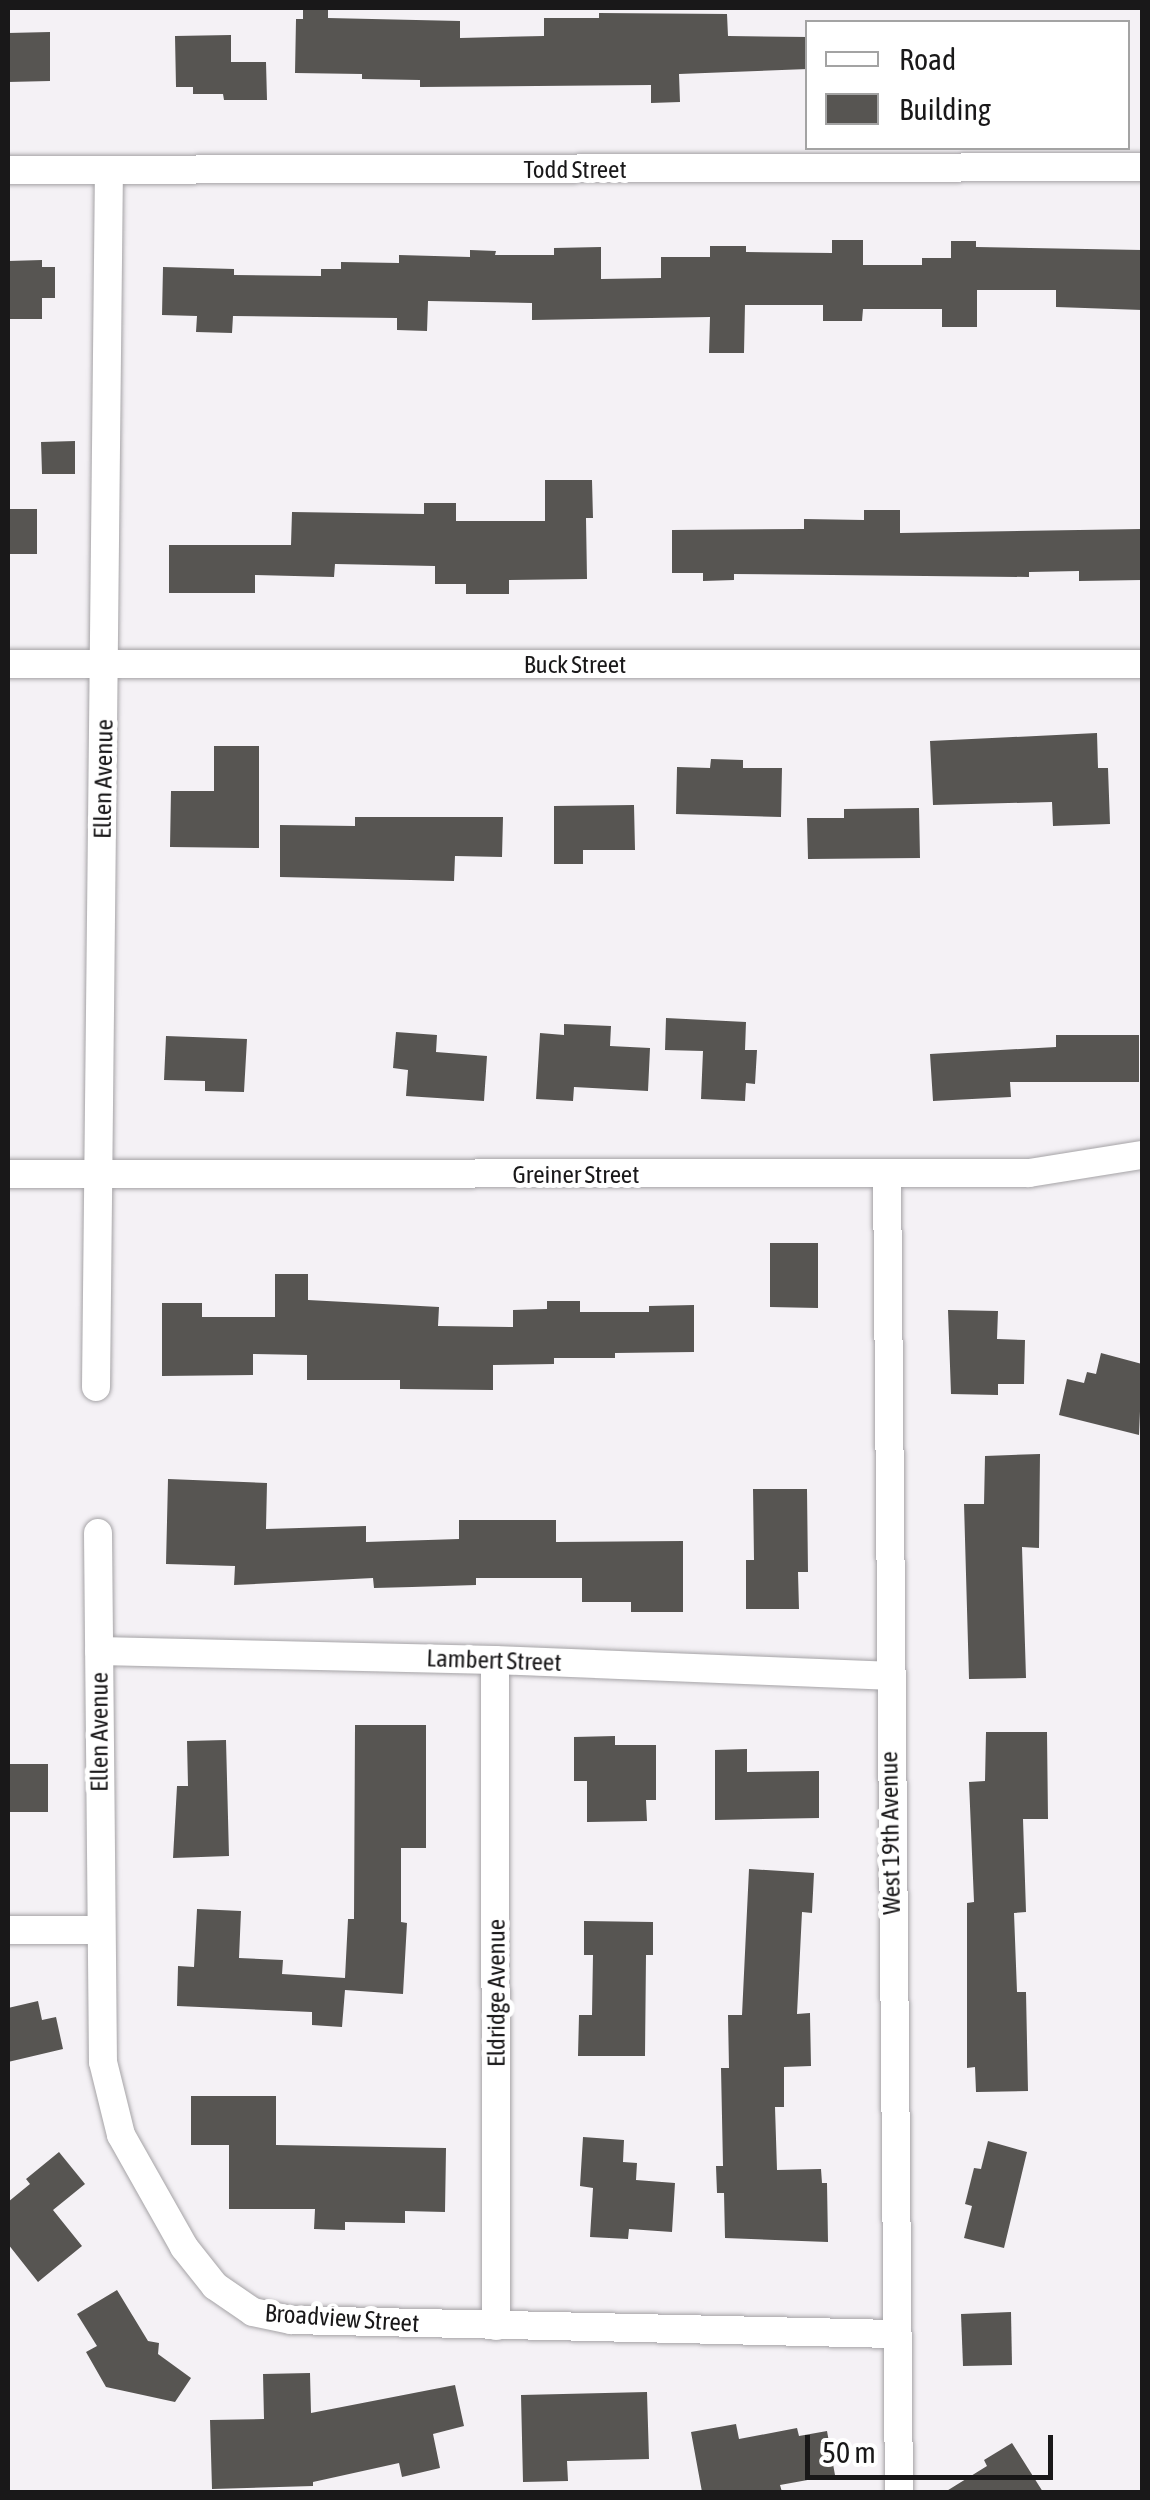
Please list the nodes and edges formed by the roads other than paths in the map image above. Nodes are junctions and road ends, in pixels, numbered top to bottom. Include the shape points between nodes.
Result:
1 (1142, 167) edge
2 (8, 170) edge
3 (109, 171) junction
4 (8, 664) edge
5 (105, 664) junction
6 (1142, 664) edge
7 (1142, 1155) edge
8 (8, 1174) edge
9 (96, 1174) junction
10 (887, 1174) junction
11 (96, 1387) dead end
12 (98, 1534) dead end
13 (99, 1651) junction
14 (495, 1660) junction
15 (888, 1676) junction
16 (8, 1930) edge
17 (100, 1930) junction
18 (496, 2326) junction
19 (896, 2334) junction
20 (899, 2492) edge

1 - 3 street, Todd Street
2 - 3 street, Todd Street
3 - 5 street, Ellen Avenue
4 - 5 street, Buck Street
5 - 6 street, Buck Street
5 - 9 street, Ellen Avenue
7 - 10 street, Greiner Street via 1029,1174
8 - 9 street, Greiner Street
9 - 10 street, Greiner Street
9 - 11 street, Ellen Avenue
10 - 15 street, West 19th Avenue
12 - 13 street, Ellen Avenue
13 - 14 street, Lambert Street
13 - 17 street, Ellen Avenue
14 - 15 street, Lambert Street
14 - 18 street, Eldridge Avenue
15 - 19 street, West 19th Avenue
16 - 17 street
17 - 18 street, Broadview Street via 103,2062 116,2123 184,2247 215,2286 253,2312 291,2320
18 - 19 street, Broadview Street
19 - 20 street, West 19th Avenue

